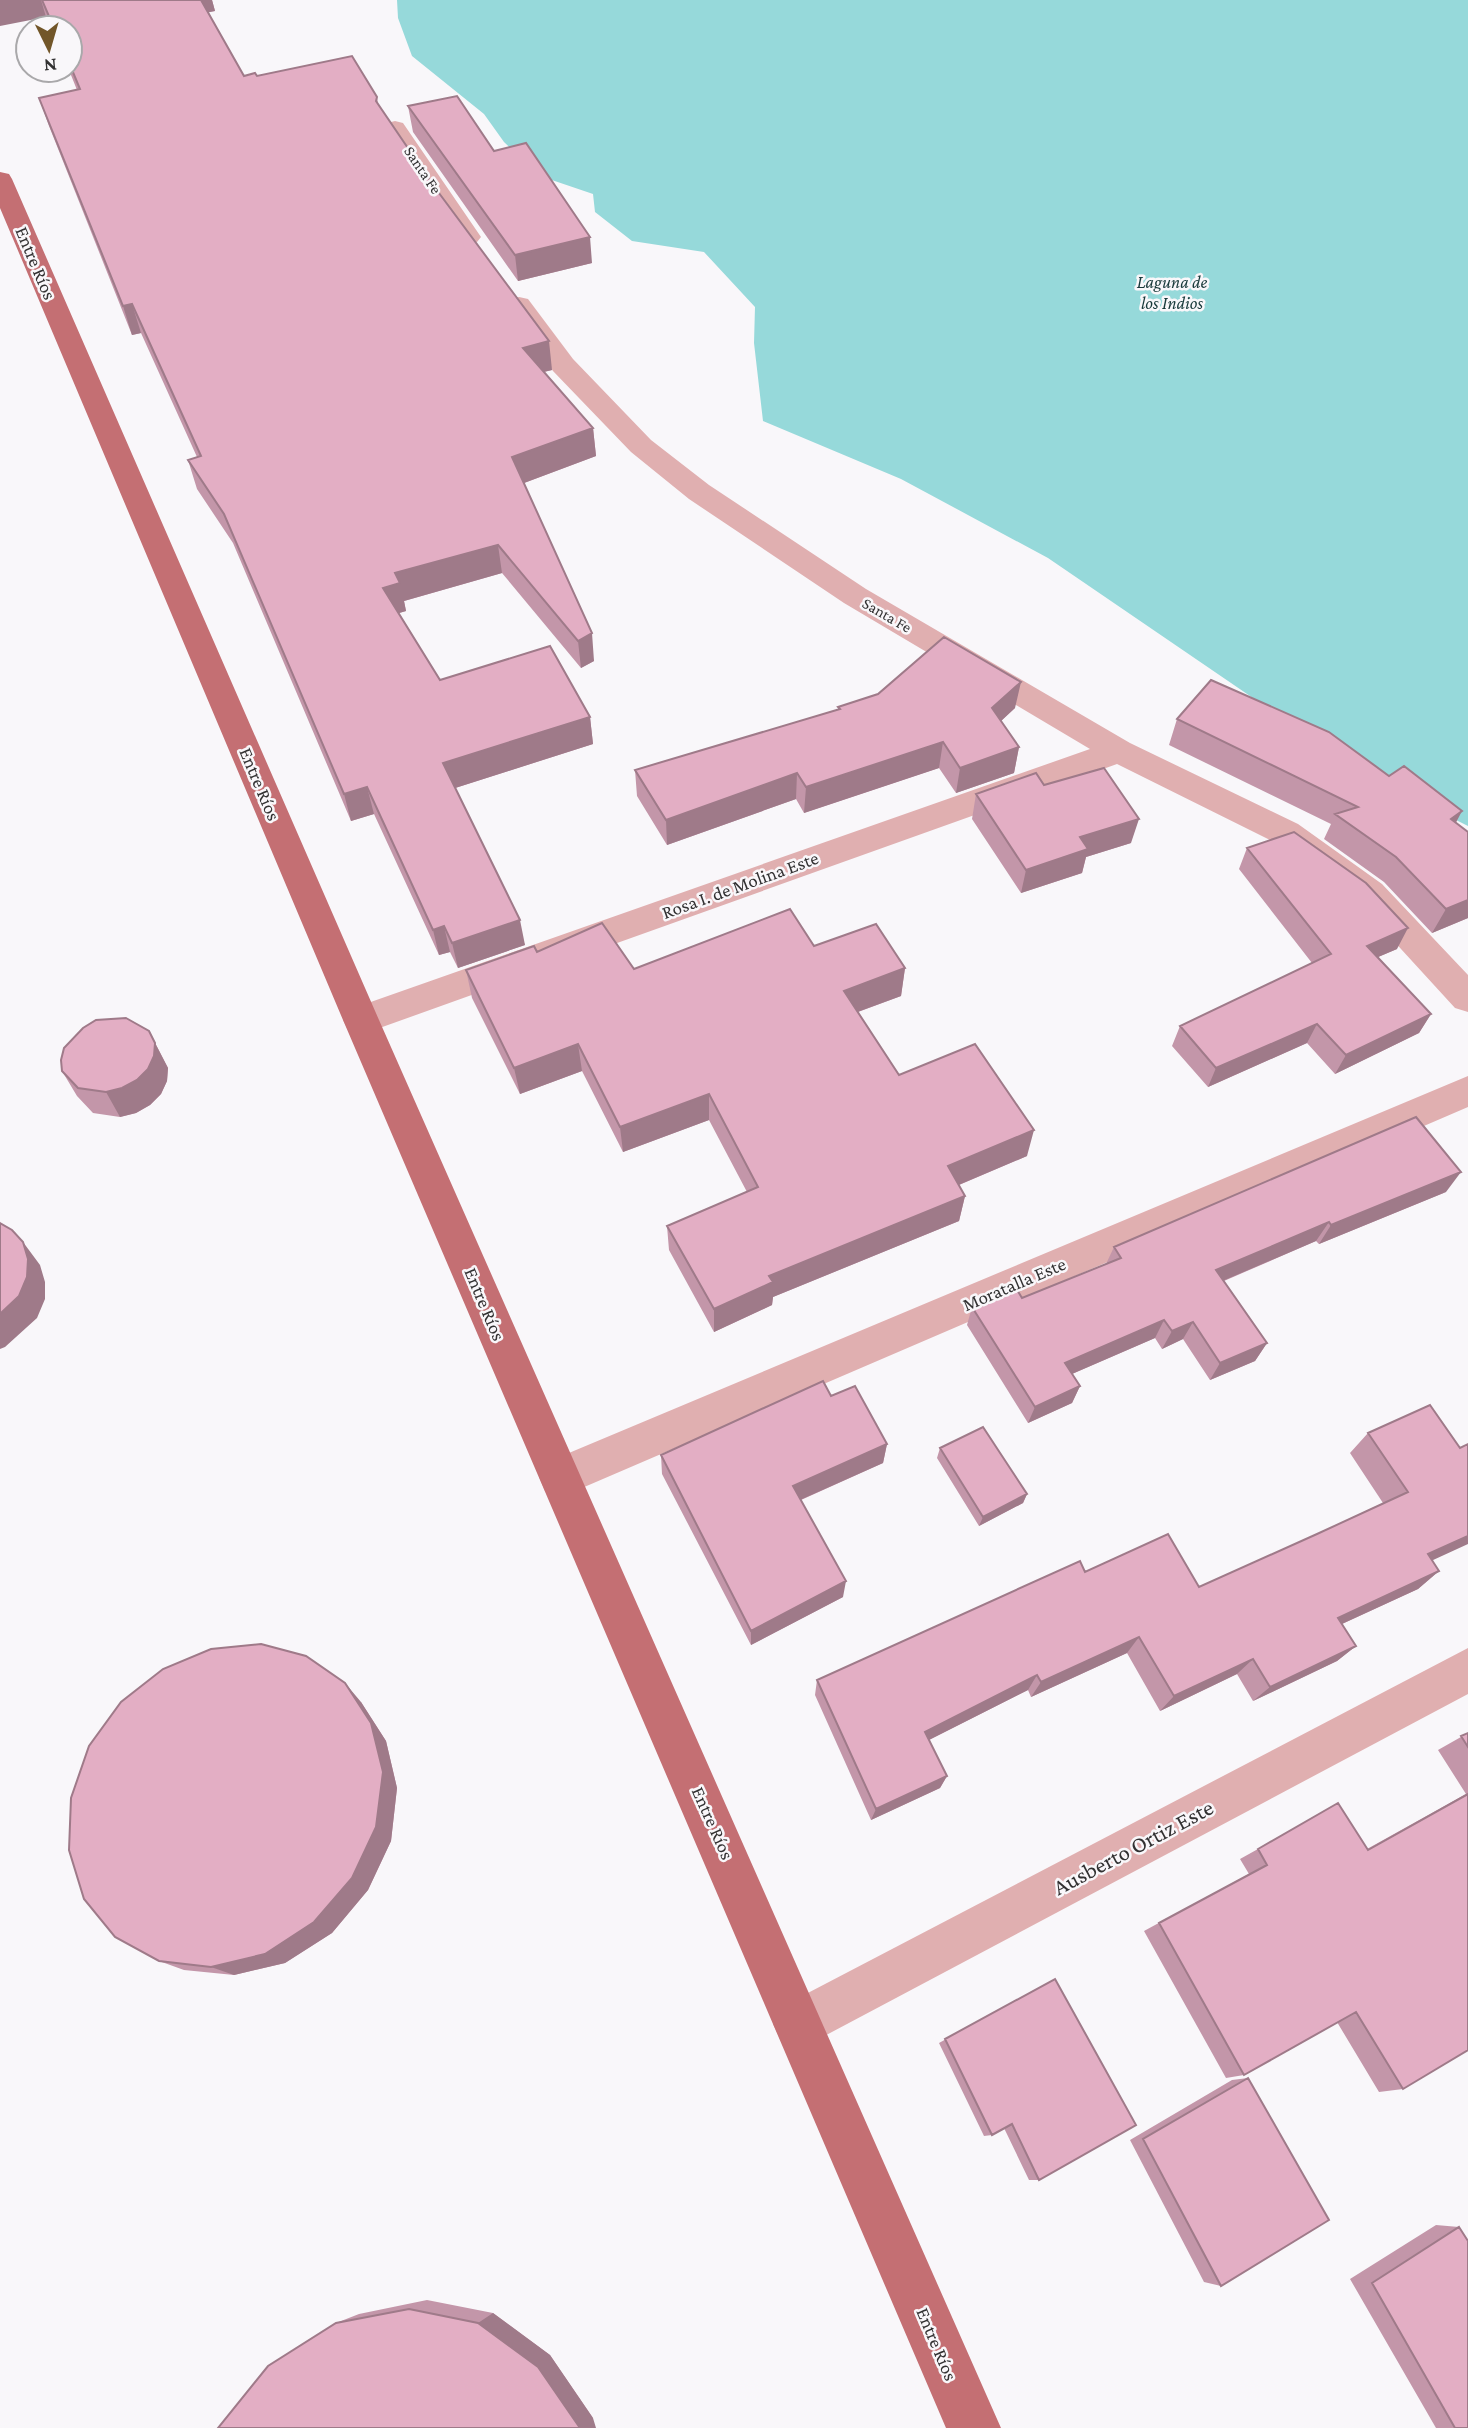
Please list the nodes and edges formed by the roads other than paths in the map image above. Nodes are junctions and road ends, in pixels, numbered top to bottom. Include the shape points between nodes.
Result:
1 (395, 128) edge
2 (0, 179) edge
3 (1119, 751) junction
4 (1468, 998) edge
5 (361, 1020) junction
6 (1468, 1091) edge
7 (560, 1477) junction
8 (1468, 1670) edge
9 (798, 2024) junction
10 (974, 2428) edge

1 - 3 street, Santa Fe via 563,365 641,446 699,492 855,596
2 - 5 main road, Entre Ríos
3 - 4 street, Santa Fe via 1297,841 1370,893
3 - 5 street, Rosa I. de Molina Este
5 - 7 main road, Entre Ríos
6 - 7 street, Moratalla Este
7 - 9 main road, Entre Ríos
8 - 9 street, Ausberto Ortiz Este
9 - 10 main road, Entre Ríos

